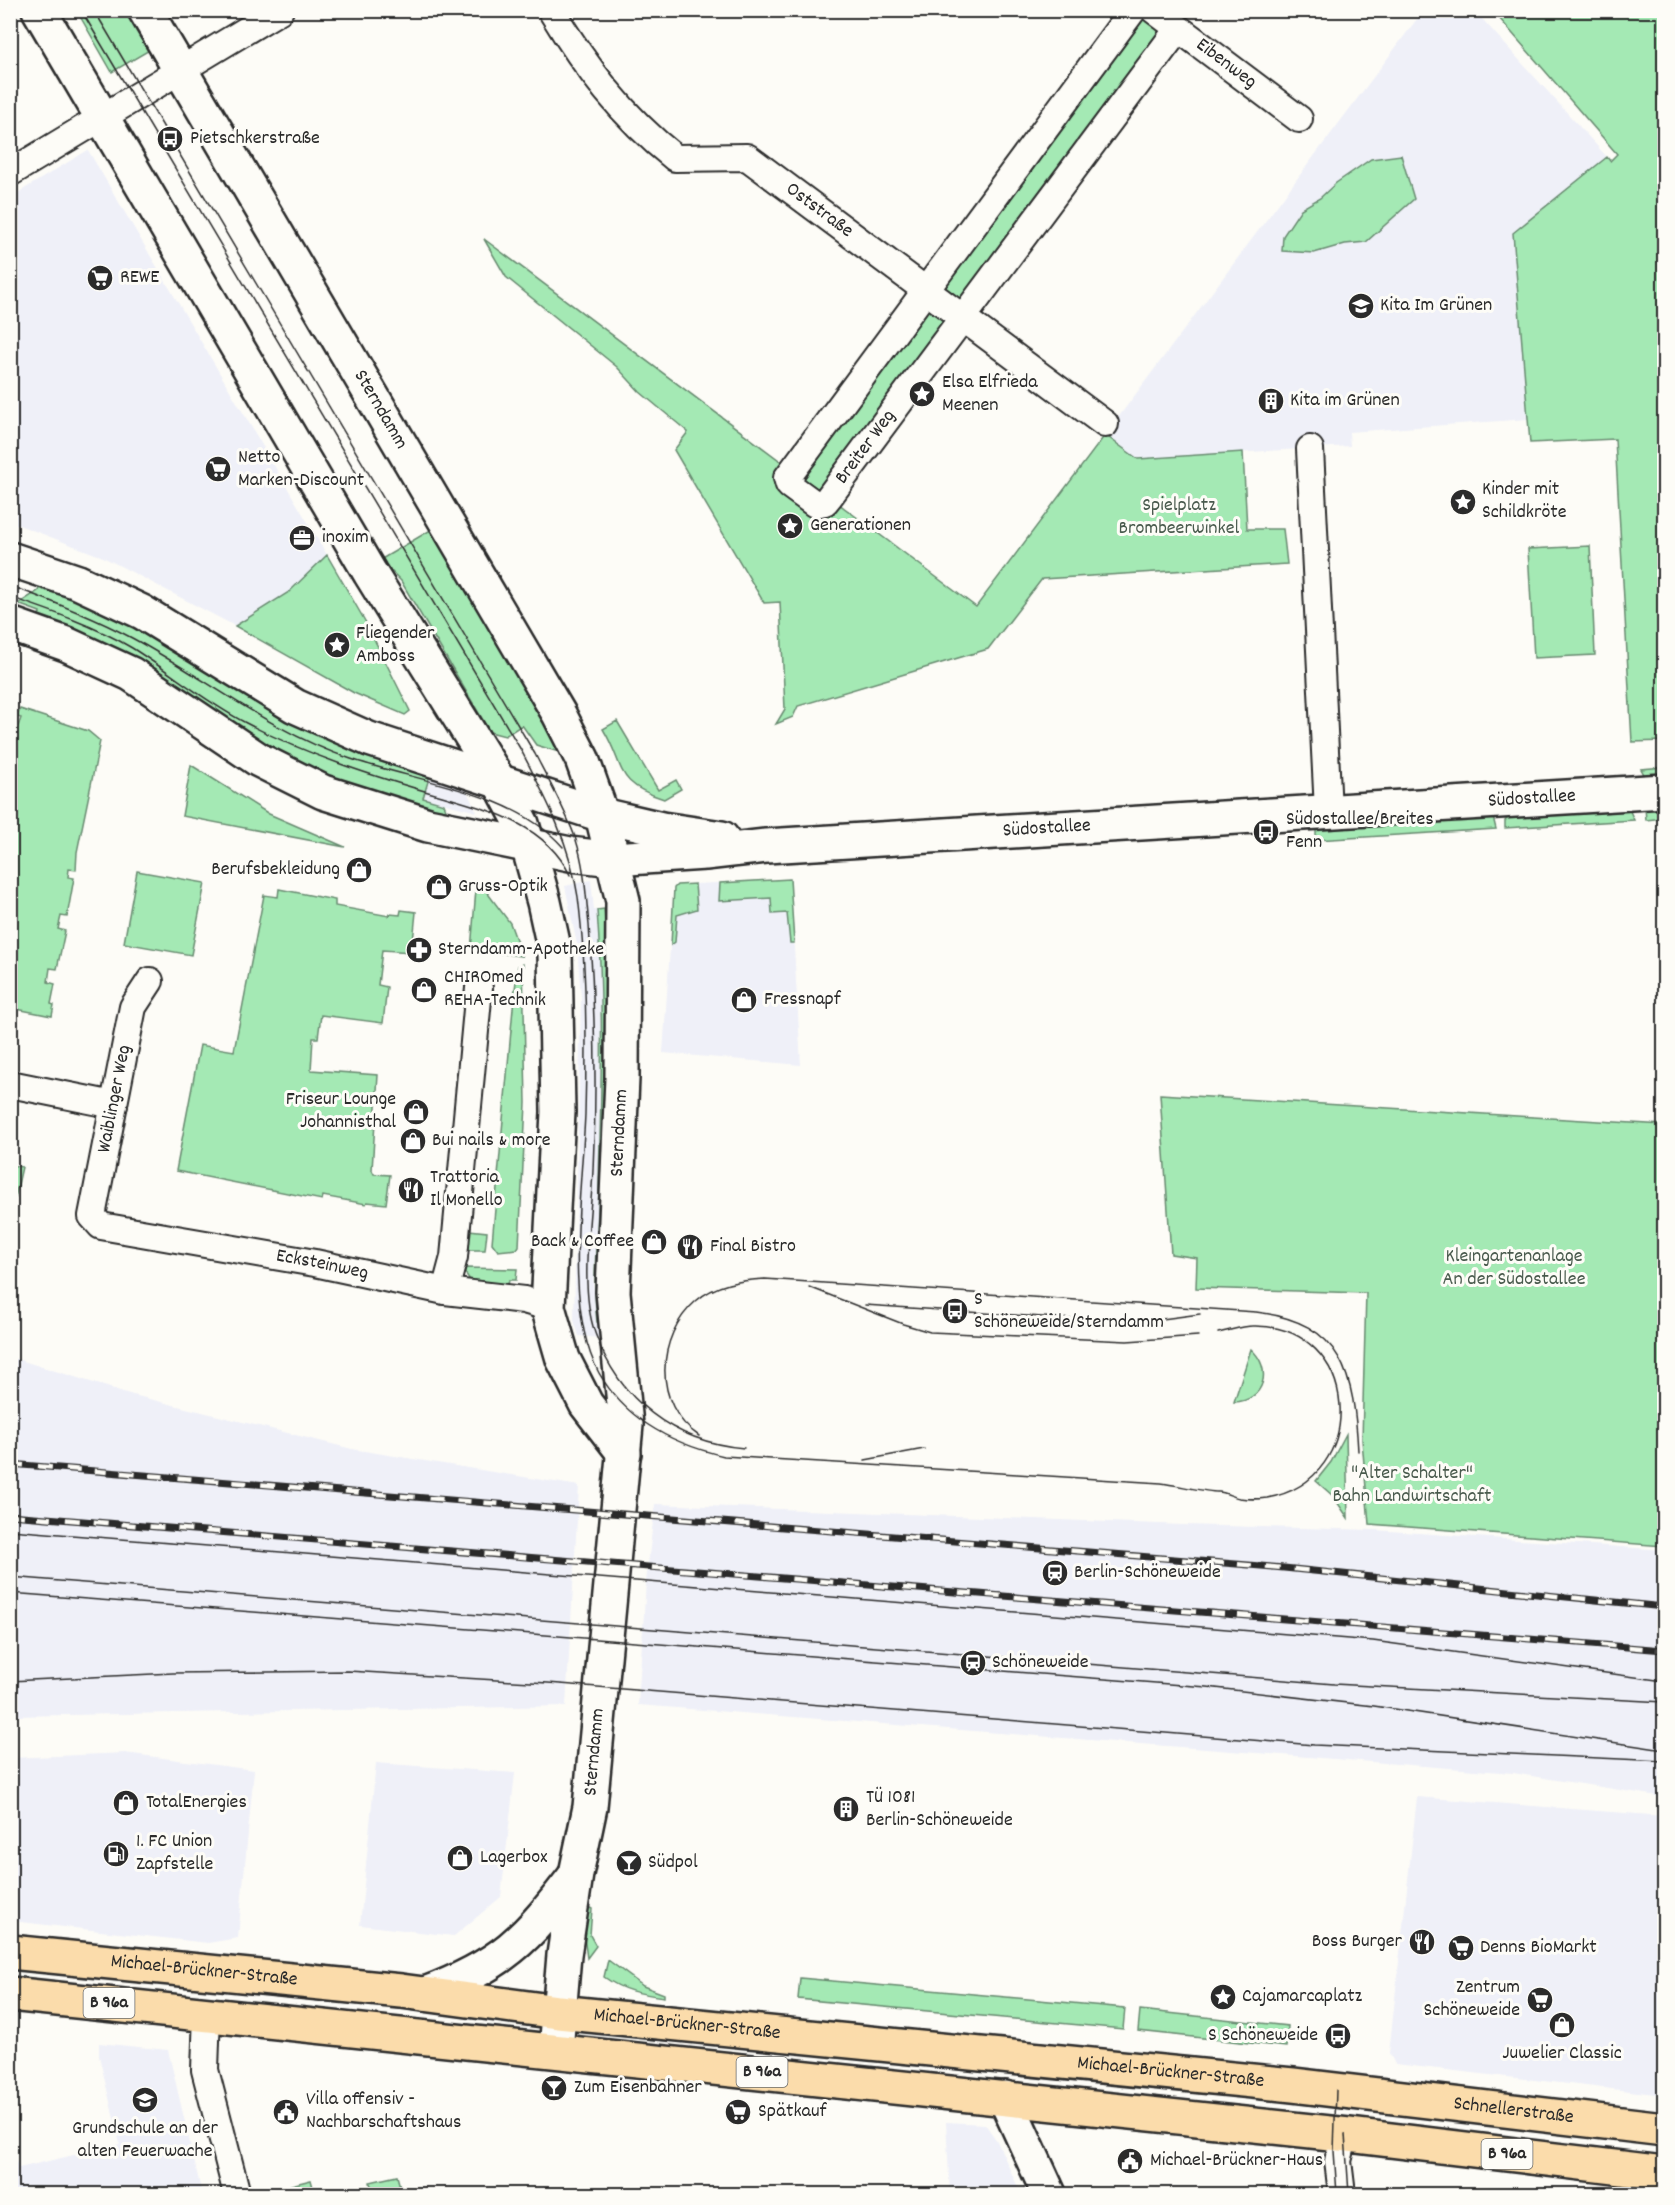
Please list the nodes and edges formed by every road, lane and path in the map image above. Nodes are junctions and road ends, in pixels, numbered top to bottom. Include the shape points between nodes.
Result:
1 (39, 10) edge
2 (145, 10) edge
3 (280, 10) edge
4 (551, 10) edge
5 (1134, 10) edge
6 (1165, 17) edge
7 (180, 70) junction
8 (102, 117) junction
9 (1299, 119) dead end
10 (10, 173) edge
11 (927, 289) junction
12 (964, 316) junction
13 (1105, 424) dead end
14 (1310, 449) dead end
15 (10, 559) edge
16 (10, 624) edge
17 (499, 781) junction
18 (1665, 791) edge
19 (1328, 812) junction
20 (602, 815) junction
21 (528, 846) junction
22 (766, 846) junction
23 (613, 859) junction
24 (150, 981) dead end
25 (479, 988) dead end
26 (10, 1084) edge
27 (114, 1105) junction
28 (95, 1221) joint
29 (445, 1291) junction
30 (529, 1303) junction
31 (624, 1453) junction
32 (576, 1874) junction
33 (10, 1952) edge
34 (10, 1994) edge
35 (425, 1994) junction
36 (558, 2012) junction
37 (207, 2013) junction
38 (556, 2050) junction
39 (1363, 2093) junction
40 (1005, 2098) junction
41 (1665, 2129) edge
42 (1347, 2135) junction
43 (1665, 2173) edge
44 (237, 2194) edge
45 (1049, 2194) edge
46 (1342, 2194) edge

1 - 8 main road
2 - 7 main road, Sterndamm
3 - 7 street
4 - 11 street, Oststraße via 582,63 643,133 675,158 747,157
5 - 11 street, Breiter Weg
6 - 9 street, Eibenweg
6 - 12 street, Breiter Weg
7 - 8 street
7 - 20 main road, Sterndamm via 559,714 582,759
8 - 10 street
8 - 17 main road via 370,573
11 - 12 street, Oststraße
11 - 12 street, Breiter Weg via 787,478 789,485 815,504 825,502
12 - 13 street, Oststraße
14 - 19 street
15 - 17 main road via 78,582 142,612 295,706 369,739
16 - 21 main road via 131,674 259,760 323,792 428,825
17 - 20 main road
17 - 21 main road via 522,824
18 - 19 main road, Südostallee
19 - 22 main road, Südostallee
20 - 22 main road, Südostallee
20 - 23 main road, Sterndamm
21 - 23 main road, Südostallee
21 - 30 main road via 555,952 558,1112
22 - 23 main road, Südostallee
23 - 31 main road, Sterndamm via 623,901 622,1078 613,1292 626,1407
24 - 27 street, Waiblinger Weg via 133,1007
25 - 29 street via 454,1257
26 - 27 street
27 - 28 street, Waiblinger Weg via 92,1216
28 - 29 street, Ecksteinweg via 101,1226 315,1263
29 - 30 street, Ecksteinweg
30 - 31 main road via 586,1404
31 - 32 main road, Sterndamm via 590,1807
32 - 35 main road via 514,1947 460,1981
32 - 36 main road, Sterndamm
33 - 35 main road, Michael-Brückner-Straße / B 96a
34 - 37 main road, Michael-Brückner-Straße / B 96a
35 - 36 main road, Michael-Brückner-Straße / B 96a
36 - 38 main road, Sterndamm
36 - 39 main road, Michael-Brückner-Straße / B 96a
37 - 38 main road, Michael-Brückner-Straße / B 96a
37 - 44 street via 205,2070
38 - 40 main road, Michael-Brückner-Straße / B 96a
39 - 41 main road, Schnellerstraße / B 96a
39 - 42 main road
40 - 42 main road, Michael-Brückner-Straße / B 96a
40 - 45 main road
42 - 43 main road, B 96a
42 - 46 street via 1338,2161

